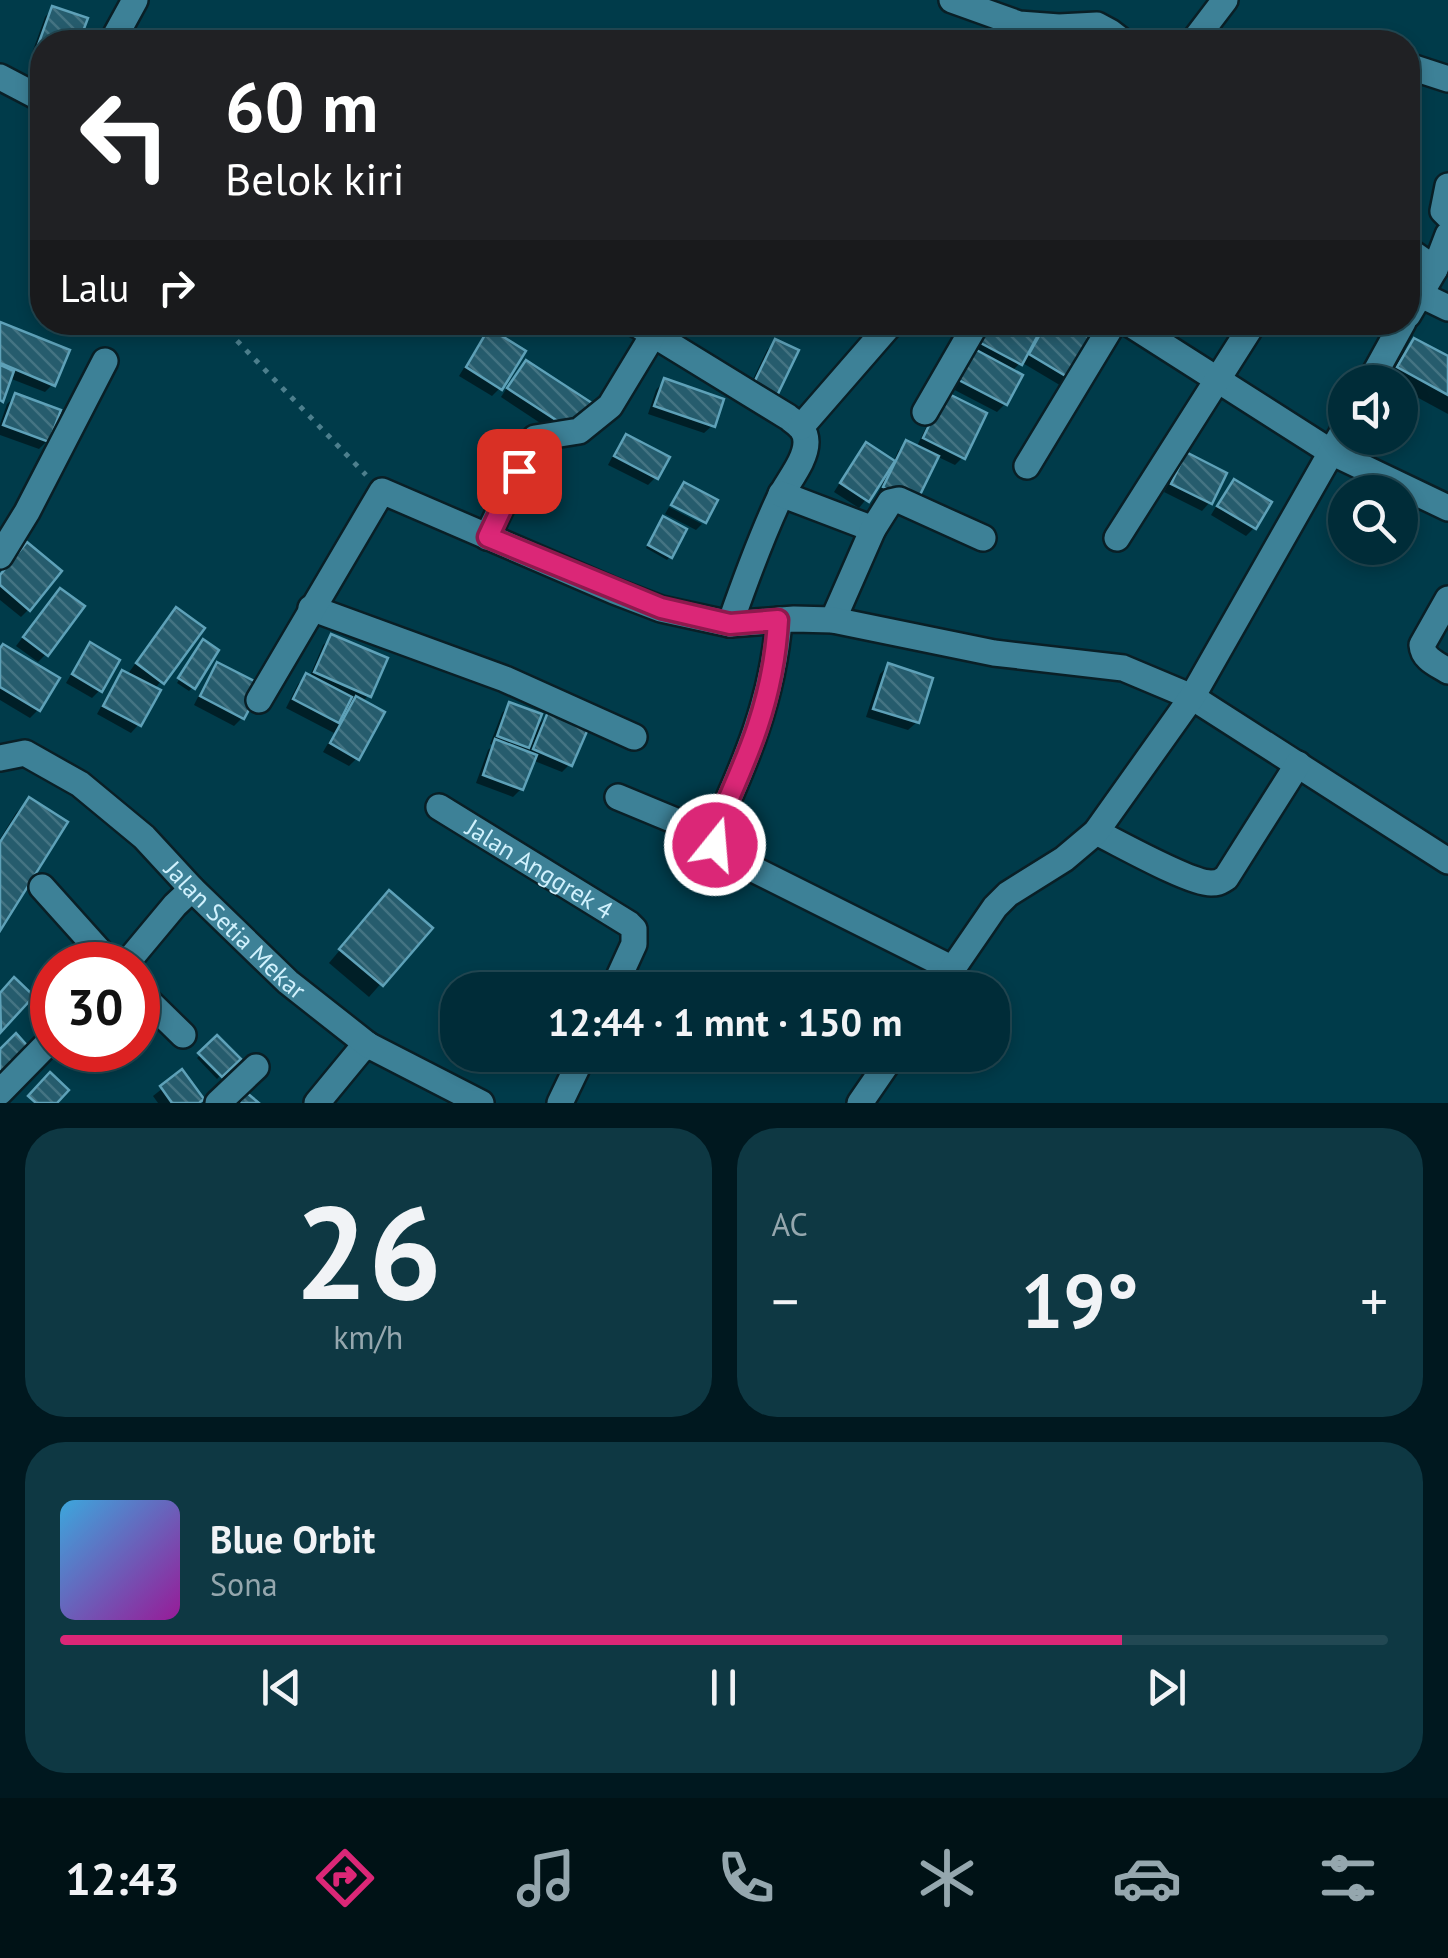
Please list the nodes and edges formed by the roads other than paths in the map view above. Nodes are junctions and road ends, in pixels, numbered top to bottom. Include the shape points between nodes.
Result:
1 (136, 0) edge
2 (952, 0) edge
3 (1225, 0) edge
4 (119, 30) edge
5 (1106, 30) edge
6 (1201, 30) edge
7 (1420, 70) edge
8 (0, 77) edge
9 (1448, 79) edge
10 (30, 92) edge
11 (1448, 235) edge
12 (1420, 258) edge
13 (1435, 269) junction
14 (1420, 293) edge
15 (1420, 305) edge
16 (1448, 308) edge
17 (640, 335) edge
18 (653, 335) edge
19 (881, 335) edge
20 (969, 335) edge
21 (1106, 335) edge
22 (1147, 335) edge
23 (1246, 335) edge
24 (1396, 335) edge
25 (104, 362) dead end
26 (1379, 365) edge
27 (1218, 380) junction
28 (924, 412) dead end
29 (801, 427) junction
30 (1328, 449) edge
31 (1330, 455) edge
32 (1338, 455) edge
33 (1028, 466) dead end
34 (781, 494) junction
35 (1448, 508) edge
36 (873, 529) junction
37 (488, 537) junction
38 (983, 538) dead end
39 (1118, 538) dead end
40 (0, 556) edge
41 (1448, 599) edge
42 (312, 608) junction
43 (778, 620) junction
44 (833, 620) junction
45 (730, 624) junction
46 (1448, 671) edge
47 (1192, 697) junction
48 (259, 700) dead end
49 (634, 738) dead end
50 (0, 758) edge
51 (1298, 764) junction
52 (618, 797) dead end
53 (438, 807) dead end
54 (1096, 832) junction
55 (712, 836) junction
56 (1448, 861) edge
57 (42, 888) dead end
58 (192, 889) junction
59 (91, 942) edge
60 (144, 942) edge
61 (621, 972) edge
62 (933, 972) edge
63 (950, 972) edge
64 (160, 1013) edge
65 (183, 1035) dead end
66 (368, 1045) junction
67 (30, 1061) edge
68 (256, 1067) dead end
69 (574, 1072) edge
70 (881, 1072) edge
71 (0, 1092) edge
72 (218, 1103) edge
73 (317, 1103) edge
74 (481, 1103) edge
75 (560, 1103) edge
76 (860, 1103) edge

1 - 4 street
2 - 5 street via 1019,24
3 - 6 street
7 - 9 street
8 - 10 street
11 - 13 street
12 - 13 street
13 - 14 street
15 - 16 street
17 - 37 street via 610,406 579,431 535,438
18 - 29 street
19 - 29 street
20 - 28 street
21 - 33 street
22 - 27 street
23 - 27 street
24 - 26 street
25 - 40 street
27 - 30 street
27 - 39 street
29 - 34 street via 802,456
31 - 47 street
32 - 35 street
34 - 36 street
34 - 45 street
36 - 38 street via 890,502 899,500
36 - 44 street
37 - 42 street via 382,491
37 - 45 street via 661,608
41 - 46 street via 1422,652
42 - 48 street
42 - 49 street via 505,679
43 - 44 street
43 - 45 street
43 - 55 street via 764,710
44 - 47 street via 994,653 1123,668
47 - 51 street
47 - 54 street
50 - 58 street, Jalan Setia Mekar via 25,753 80,784 144,837
51 - 54 street via 1217,883 1188,877
51 - 56 street
52 - 55 street
53 - 61 street, Jalan Anggrek 4 via 629,924 634,944
54 - 63 street via 1008,894
55 - 62 street via 723,853
57 - 59 street
58 - 60 street
58 - 66 street, Jalan Setia Mekar via 288,982
64 - 65 street
66 - 73 street
66 - 74 street, Jalan Setia Mekar
67 - 71 street
68 - 72 street
69 - 75 street
70 - 76 street

